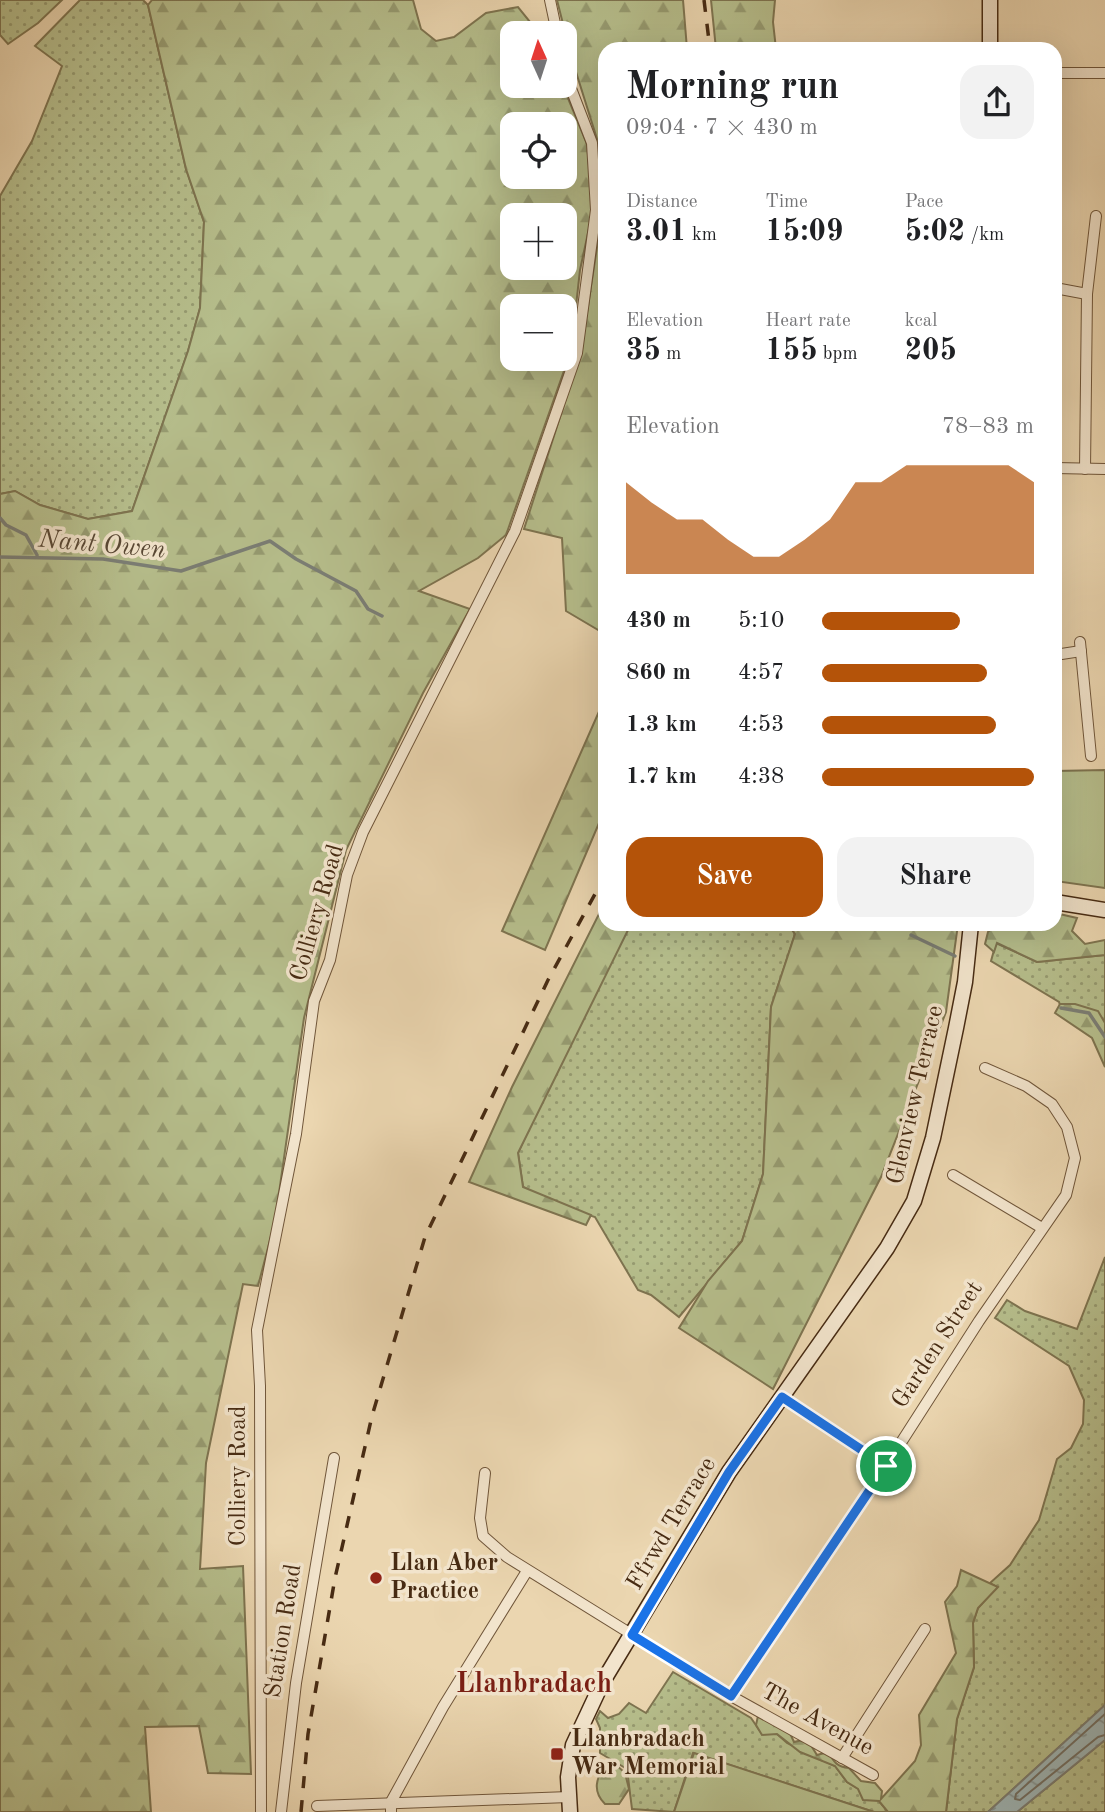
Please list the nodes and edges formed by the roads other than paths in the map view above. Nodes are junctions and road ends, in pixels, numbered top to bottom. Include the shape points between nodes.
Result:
1 (550, 0) edge
2 (990, 0) edge
3 (554, 21) edge
4 (990, 42) edge
5 (1062, 73) edge
6 (1105, 74) edge
7 (575, 98) edge
8 (1096, 216) dead end
9 (1062, 289) edge
10 (1087, 294) junction
11 (1062, 468) edge
12 (1085, 468) junction
13 (1105, 469) edge
14 (1062, 653) edge
15 (1091, 756) dead end
16 (1062, 903) edge
17 (1105, 910) edge
18 (970, 931) edge
19 (985, 1068) dead end
20 (953, 1175) dead end
21 (1042, 1228) junction
22 (780, 1400) junction
23 (334, 1458) dead end
24 (886, 1466) junction
25 (485, 1473) dead end
26 (527, 1571) junction
27 (925, 1629) dead end
28 (632, 1635) junction
29 (731, 1696) junction
30 (842, 1758) junction
31 (873, 1775) dead end
32 (569, 1804) edge
33 (317, 1806) dead end
34 (391, 1807) edge
35 (261, 1812) edge
36 (281, 1812) edge

1 - 3 street
2 - 4 street
5 - 6 street
7 - 35 street, Colliery Road via 592,143 596,210 577,353 515,531 363,832 347,875 330,960 314,1001 296,1134 257,1330
8 - 10 street
9 - 10 street
10 - 12 street
11 - 12 street
12 - 13 street
14 - 15 street via 1081,646
16 - 17 street
18 - 22 street, Glenview Terrace via 961,1005 933,1138 914,1201 887,1248
19 - 21 street, Garden Street via 1026,1086 1052,1104 1067,1127 1074,1158 1066,1195
20 - 21 street
21 - 24 street, Garden Street
22 - 24 street
22 - 28 street, Ffrwd Terrace via 729,1472
23 - 36 street, Station Road via 296,1683
24 - 29 street, Garden Street
25 - 26 street, The Avenue via 480,1518 483,1536
26 - 28 street, The Avenue
26 - 34 street via 443,1707
27 - 30 street
28 - 29 street, The Avenue
28 - 32 street, Ffrwd Terrace via 602,1683 573,1745
29 - 30 street, The Avenue
30 - 31 street, The Avenue
32 - 34 street
33 - 34 street

